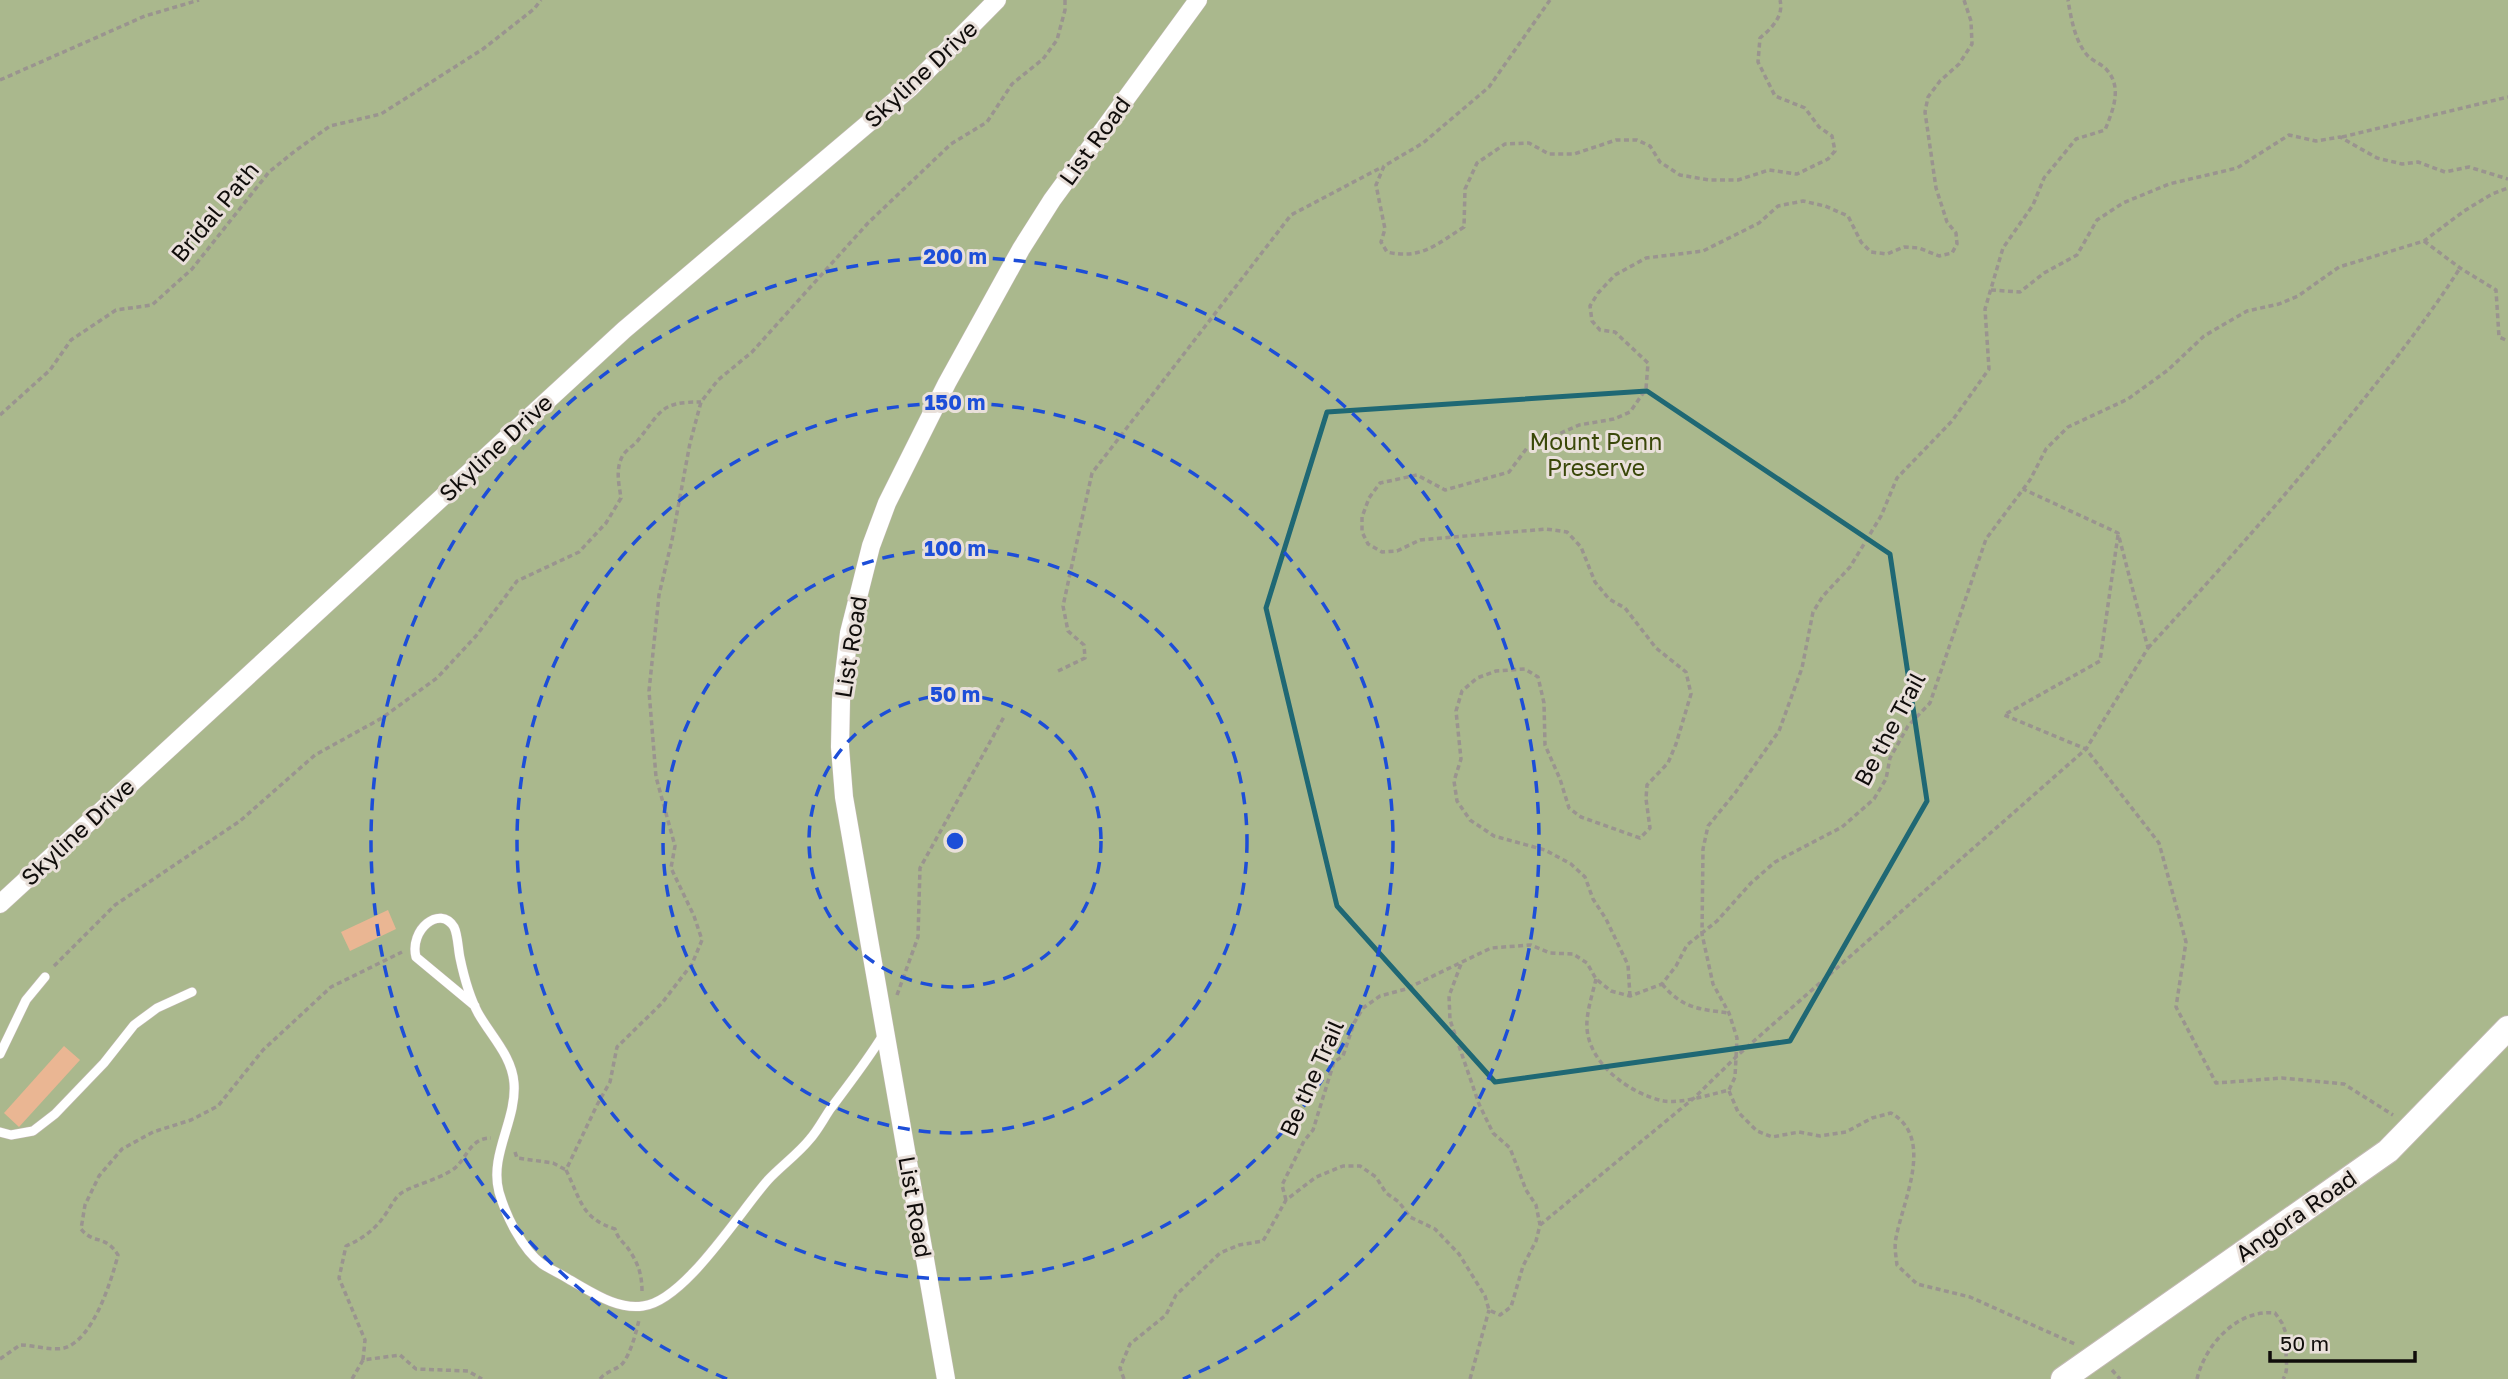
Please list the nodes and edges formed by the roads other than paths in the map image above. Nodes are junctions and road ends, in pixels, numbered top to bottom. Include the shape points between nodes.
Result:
1 (997, 0) edge
2 (1198, 0) edge
3 (0, 904) edge
4 (45, 977) road end
5 (192, 992) dead end
6 (475, 1006) junction
7 (2508, 1028) edge
8 (884, 1034) junction
9 (0, 1054) edge
10 (0, 1132) edge
11 (946, 1379) edge
12 (2063, 1379) edge

1 - 3 street, Skyline Drive via 910,88 624,330
2 - 8 street, List Road via 1021,249 919,436 872,546 849,633 840,747 852,855
4 - 9 lane via 26,1000
5 - 10 lane via 134,1025 63,1106 33,1131
6 - 6 lane via 464,978 455,928 442,919 429,921 421,927 414,947 416,957
6 - 8 lane via 503,1050 514,1081 513,1108 498,1163 498,1191 512,1222 542,1264 607,1301 642,1307 679,1286 768,1180 809,1141
7 - 12 street, Angora Road via 2388,1151
8 - 11 street, List Road

